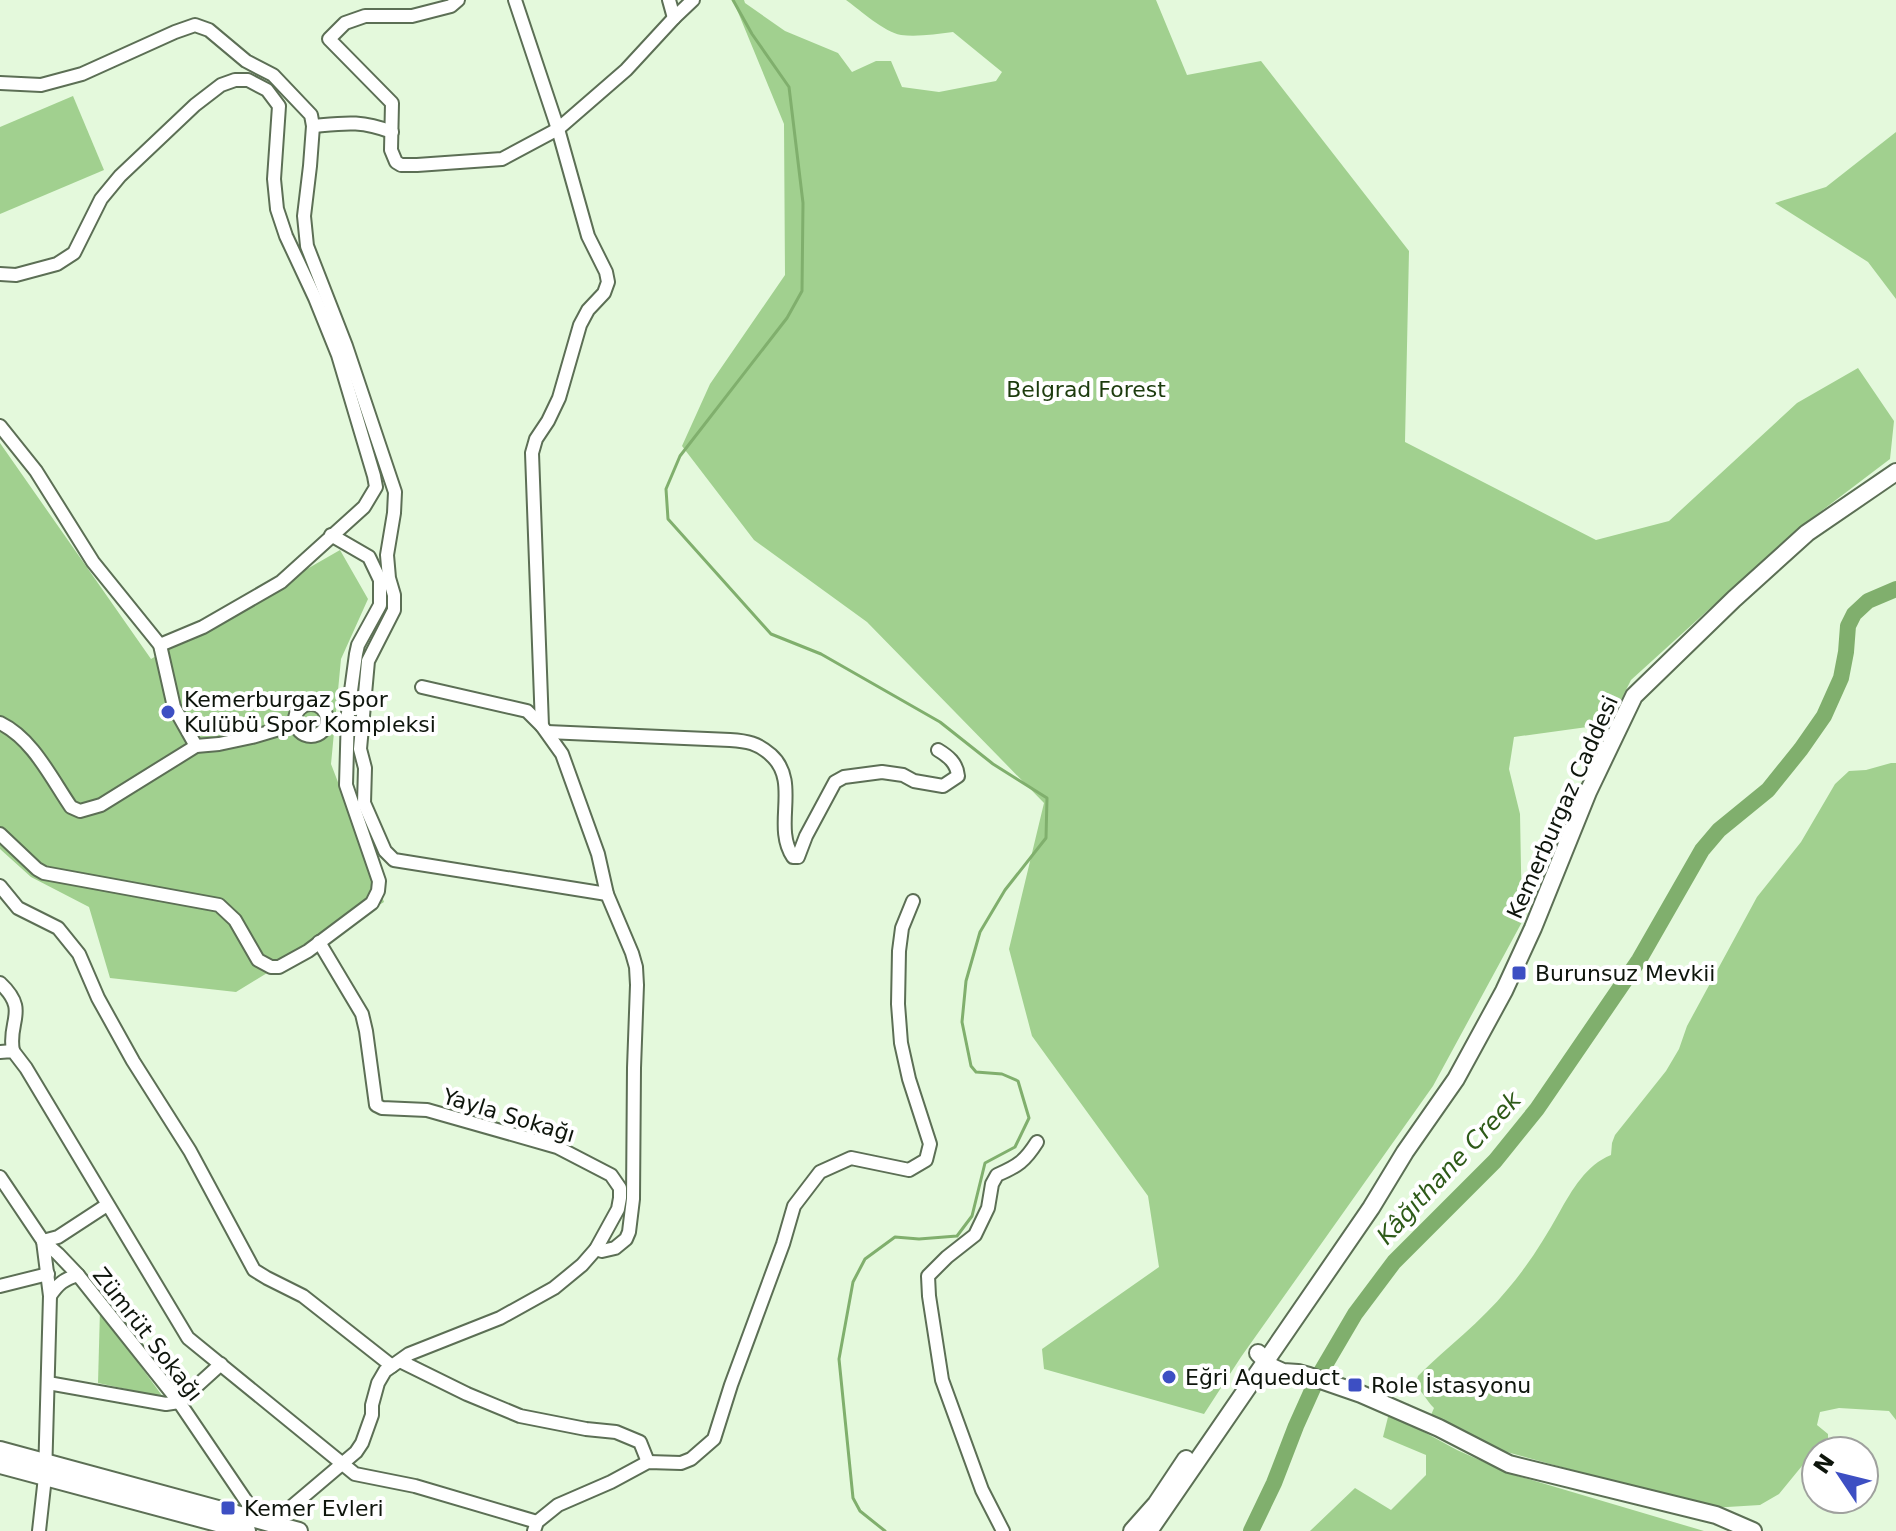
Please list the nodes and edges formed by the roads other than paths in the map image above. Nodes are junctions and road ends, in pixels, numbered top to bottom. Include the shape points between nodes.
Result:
1 (458, 0) edge
2 (515, 0) edge
3 (669, 0) edge
4 (693, 0) edge
5 (674, 18) junction
6 (0, 83) edge
7 (313, 126) junction
8 (558, 129) junction
9 (392, 132) junction
10 (0, 274) edge
11 (0, 426) edge
12 (1896, 472) edge
13 (331, 535) junction
14 (160, 645) junction
15 (422, 687) dead end
16 (348, 713) junction
17 (326, 714) junction
18 (0, 723) edge
19 (296, 724) junction
20 (545, 729) junction
21 (196, 746) junction
22 (938, 750) dead end
23 (0, 834) edge
24 (0, 886) edge
25 (607, 894) junction
26 (913, 901) dead end
27 (319, 942) junction
28 (0, 983) edge
29 (7, 1051) edge
30 (1037, 1142) dead end
31 (1405, 1152) junction
32 (0, 1177) edge
33 (107, 1205) junction
34 (43, 1241) junction
35 (596, 1249) junction
36 (48, 1274) junction
37 (78, 1275) junction
38 (0, 1286) edge
39 (50, 1296) junction
40 (1283, 1335) junction
41 (1264, 1356) junction
42 (396, 1363) junction
43 (221, 1364) junction
44 (1294, 1371) junction
45 (48, 1383) junction
46 (179, 1402) junction
47 (1234, 1406) junction
48 (0, 1450) edge
49 (648, 1462) junction
50 (344, 1463) junction
51 (0, 1465) edge
52 (45, 1469) junction
53 (258, 1526) edge
54 (536, 1526) edge
55 (39, 1531) edge
56 (299, 1531) edge
57 (1003, 1531) edge
58 (1132, 1531) edge
59 (1149, 1531) edge
60 (1753, 1531) edge

1 - 9 street via 412,16 365,16 345,23 329,39 392,103
2 - 8 street
3 - 5 street
4 - 5 street
5 - 8 street via 626,70
6 - 7 street via 41,85 82,74 195,25 273,75 311,115
7 - 9 street via 353,122
7 - 25 street via 304,216 307,246 395,492 387,555 394,610 368,661 360,749 364,803 394,860
8 - 9 street via 502,159 417,165 396,162
8 - 20 street via 588,236 608,282 584,317 556,406 533,446
10 - 13 street via 57,264 74,253 101,199 120,176 221,85 248,80 267,90 279,106 277,209 338,355 376,487 364,507
11 - 14 street via 36,471 93,562
12 - 31 main road, Kemerburgaz Caddesi via 1807,533 1634,696 1504,991 1456,1079
13 - 14 street via 264,594
13 - 16 street via 369,557 380,580 380,605 358,645
14 - 21 street via 174,707
15 - 20 street via 527,711
16 - 17 street
16 - 27 street via 346,785 378,891 372,903
17 - 19 street via 309,705 300,709
17 - 19 street via 327,725 316,736 306,735
18 - 21 street via 30,747 71,807 80,811 101,805
19 - 21 street
20 - 22 street via 760,746 782,768 786,841 793,857 798,857 835,782 882,772 943,786 958,776 957,767
20 - 25 street via 562,754
23 - 27 street via 44,873 219,905 235,920 258,960 271,967
24 - 42 street via 18,908 58,928 79,954 126,1049 190,1151 254,1270 303,1296
25 - 35 street via 632,953 637,985 633,1199 626,1239 615,1248
26 - 49 street via 902,928 898,1004 909,1079 930,1144 926,1160 909,1170 851,1158 820,1172 794,1206 714,1439 681,1463
27 - 35 street, Yayla Sokağı via 362,1014 376,1105 427,1110 542,1142 611,1175 620,1188 618,1209
28 - 29 street via 16,1002
29 - 33 street via 56,1116
30 - 57 street via 1025,1160 997,1175 975,1235 928,1276 942,1380 982,1490
31 - 40 main road, Kemerburgaz Caddesi
31 - 41 main road, Kemerburgaz Caddesi via 1367,1198
32 - 34 street, Zümrüt Sokağı
33 - 34 street
33 - 43 street via 188,1338
34 - 36 street
34 - 37 street, Zümrüt Sokağı
35 - 42 street, Yayla Sokağı via 568,1278 537,1298
36 - 38 street
36 - 39 street
37 - 39 street via 58,1284
37 - 46 street, Zümrüt Sokağı
39 - 45 street
40 - 41 main road, Kemerburgaz Caddesi
40 - 44 main road
41 - 44 main road via 1272,1367
41 - 47 main road
41 - 58 main road
42 - 49 street via 520,1416 616,1432 640,1442
42 - 50 street via 378,1383 362,1443
43 - 46 street
43 - 50 street
44 - 47 main road via 1260,1384
44 - 60 main road via 1439,1428 1509,1464 1716,1515
45 - 46 street
45 - 52 street
46 - 53 street, Zümrüt Sokağı
47 - 59 main road
48 - 52 main road
49 - 54 street via 558,1505
50 - 53 street
50 - 54 street via 364,1477 415,1486
51 - 52 main road
52 - 53 main road
52 - 55 street
53 - 56 main road

